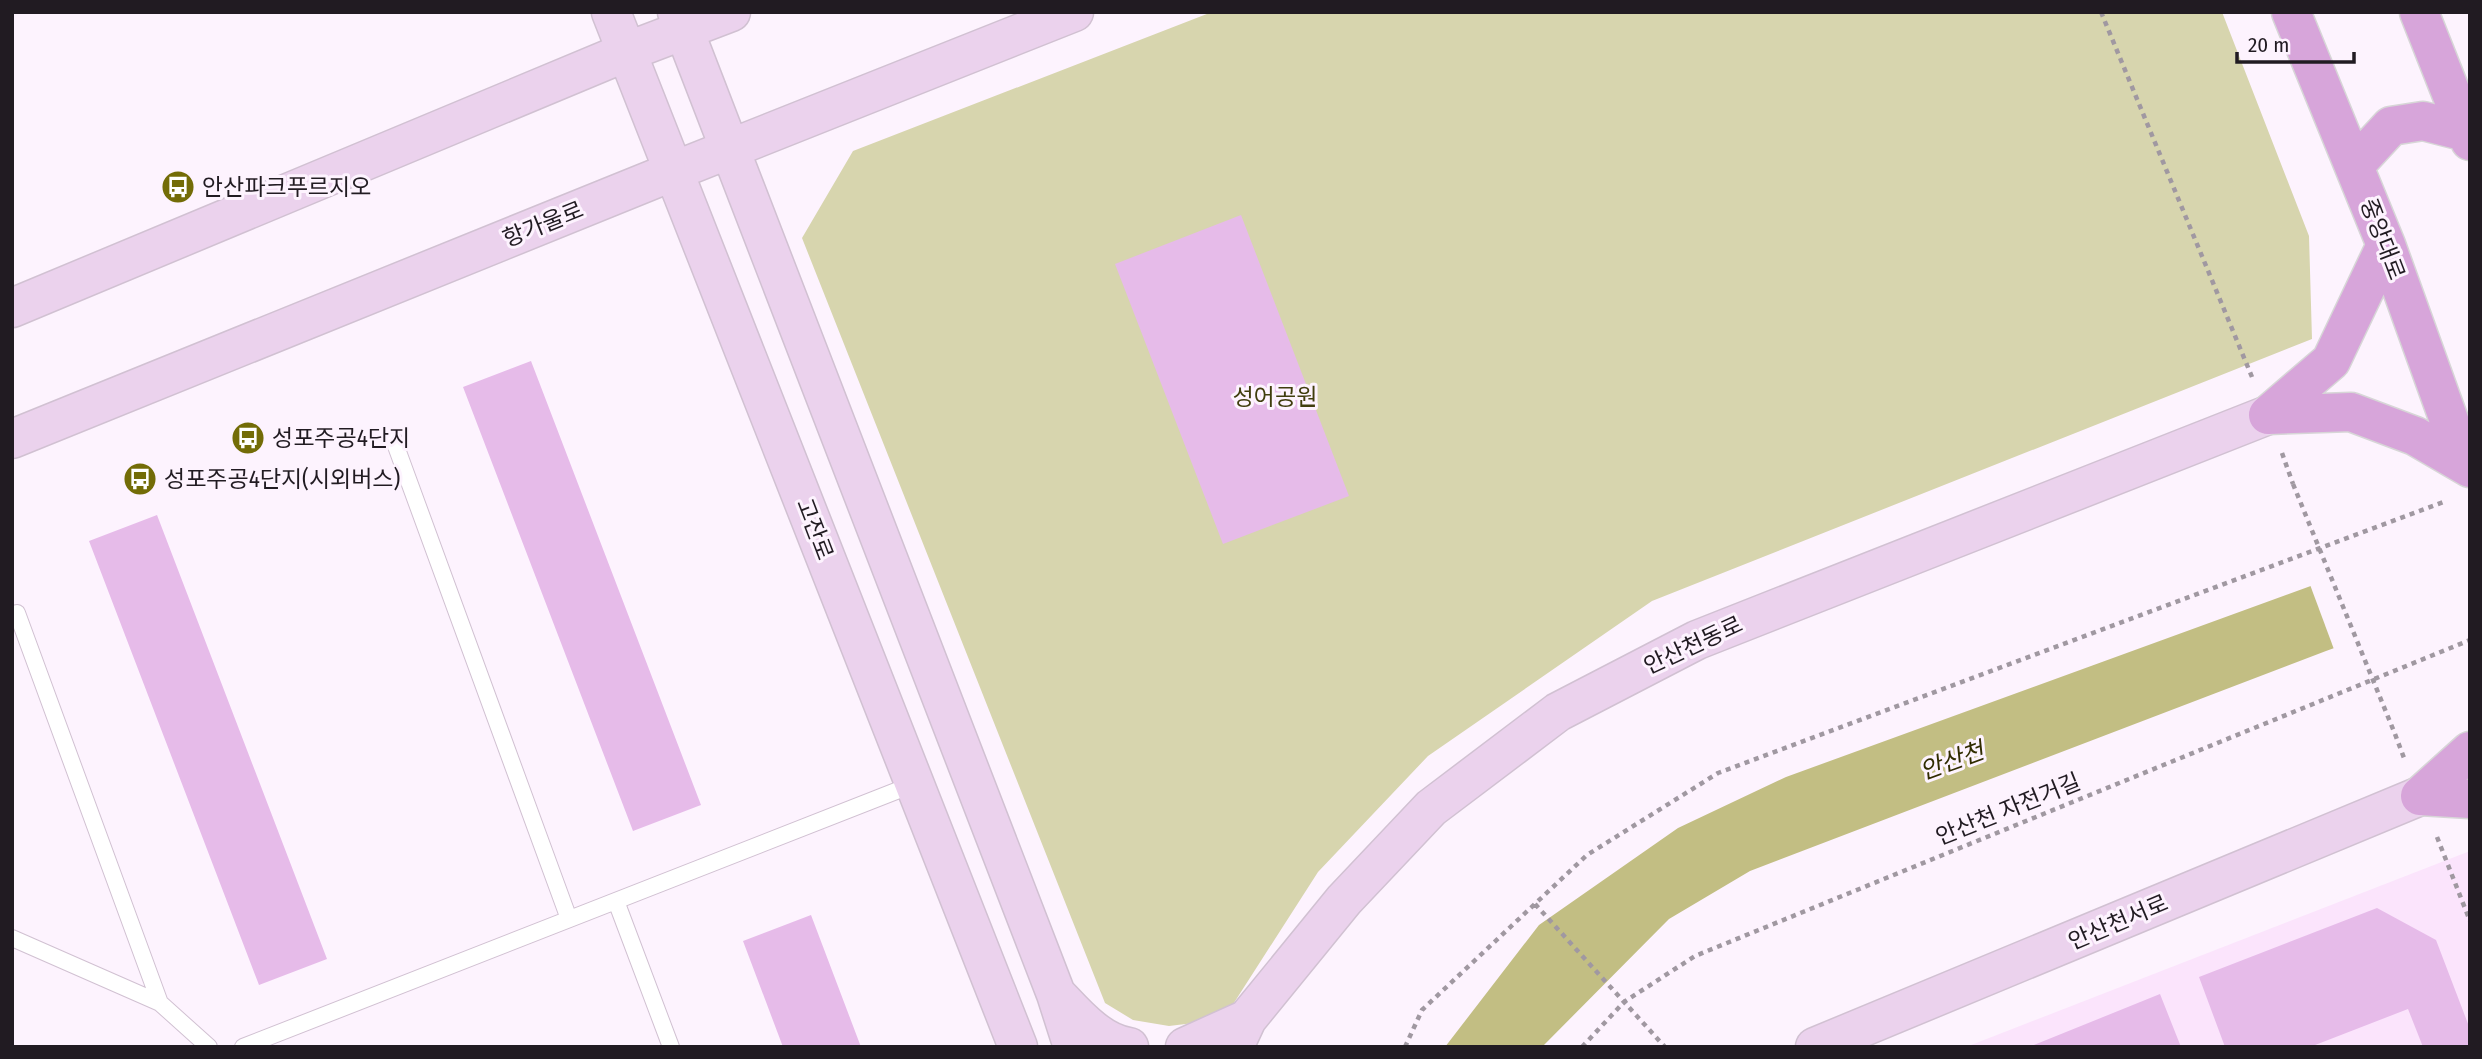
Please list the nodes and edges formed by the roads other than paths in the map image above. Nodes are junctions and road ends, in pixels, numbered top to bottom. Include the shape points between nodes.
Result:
1 (611, 12) edge
2 (731, 12) edge
3 (1074, 12) edge
4 (2291, 12) edge
5 (2419, 12) edge
6 (681, 21) edge
7 (626, 52) junction
8 (2468, 137) edge
9 (730, 150) junction
10 (2354, 166) junction
11 (674, 171) junction
12 (2386, 245) junction
13 (12, 308) edge
14 (2268, 415) junction
15 (393, 438) dead end
16 (12, 439) edge
17 (2465, 478) edge
18 (17, 613) dead end
19 (2470, 751) edge
20 (915, 784) junction
21 (2420, 796) junction
22 (2470, 799) edge
23 (616, 901) junction
24 (569, 919) junction
25 (12, 938) edge
26 (1056, 994) junction
27 (160, 1003) junction
28 (1241, 1033) edge
29 (209, 1047) edge
30 (243, 1047) edge
31 (671, 1047) edge
32 (1018, 1047) edge
33 (1073, 1047) edge
34 (1129, 1047) edge
35 (1185, 1047) edge
36 (1815, 1047) edge

1 - 7 street, 고잔로
2 - 6 street
3 - 9 street, 항가울로
4 - 10 main road, 중앙대로
5 - 8 main road
6 - 7 street
6 - 9 street
7 - 11 street, 고잔로
7 - 13 street
8 - 10 main road via 2423,121 2390,126
9 - 11 street, 항가울로
9 - 26 street
10 - 12 main road, 중앙대로
11 - 16 street, 항가울로
11 - 20 street, 고잔로
12 - 14 main road via 2331,360
12 - 17 main road, 중앙대로
14 - 17 main road via 2351,412 2415,436
14 - 28 street, 안산천동로 via 1697,639 1558,712 1431,808 1344,900
15 - 24 lane
18 - 27 lane
19 - 21 main road
20 - 23 lane
20 - 32 street, 고잔로
21 - 22 main road
21 - 36 street, 안산천서로
23 - 24 lane
23 - 31 lane
24 - 30 lane
25 - 27 lane
26 - 33 street
26 - 34 street via 1085,1025
27 - 29 lane
28 - 35 street

